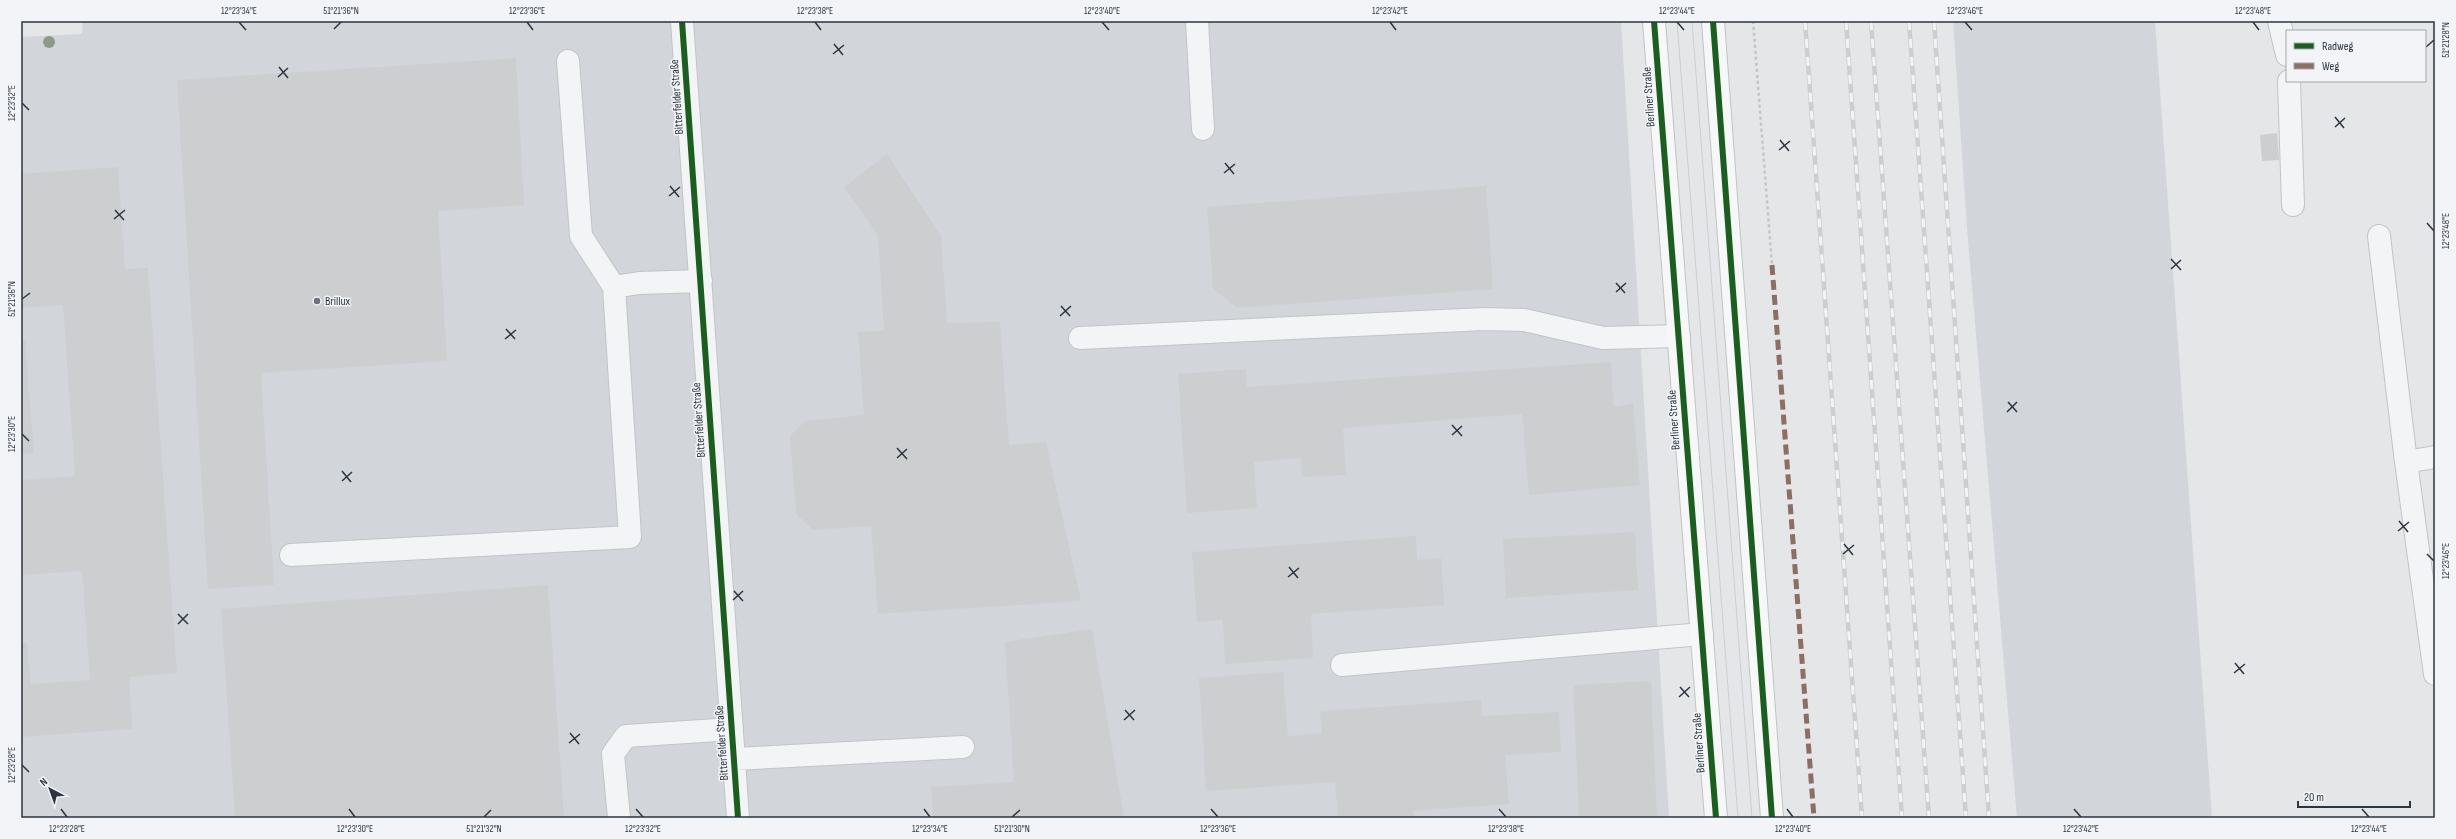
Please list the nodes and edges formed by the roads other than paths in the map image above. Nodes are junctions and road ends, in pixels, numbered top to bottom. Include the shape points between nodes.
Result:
1 (682, 21) edge
2 (1197, 21) edge
3 (1654, 21) edge
4 (1712, 21) edge
5 (2279, 21) edge
6 (2286, 51) edge
7 (568, 61) dead end
8 (2289, 82) edge
9 (1203, 129) dead end
10 (2293, 205) dead end
11 (2379, 236) dead end
12 (701, 281) junction
13 (614, 287) junction
14 (1679, 336) junction
15 (1080, 338) dead end
16 (2435, 457) edge
17 (2406, 462) junction
18 (291, 555) dead end
19 (1702, 634) junction
20 (1342, 666) dead end
21 (2435, 674) edge
22 (732, 729) junction
23 (963, 747) dead end
24 (734, 759) junction
25 (619, 818) edge
26 (738, 818) edge
27 (1716, 818) edge
28 (1772, 818) edge

1 - 12 street, Bitterfelder Straße
2 - 9 street
3 - 14 main road, Berliner Straße
4 - 28 main road
5 - 6 street
7 - 13 street via 582,236
8 - 10 street
11 - 17 street
12 - 13 street via 639,283
12 - 22 street, Bitterfelder Straße
13 - 18 street via 630,537
14 - 15 street via 1603,338 1524,320 1485,319
14 - 19 main road, Berliner Straße
16 - 17 street
17 - 21 street
19 - 20 street
19 - 27 main road, Berliner Straße
22 - 24 street, Bitterfelder Straße
22 - 25 street via 626,736 613,754
23 - 24 street
24 - 26 street, Bitterfelder Straße

